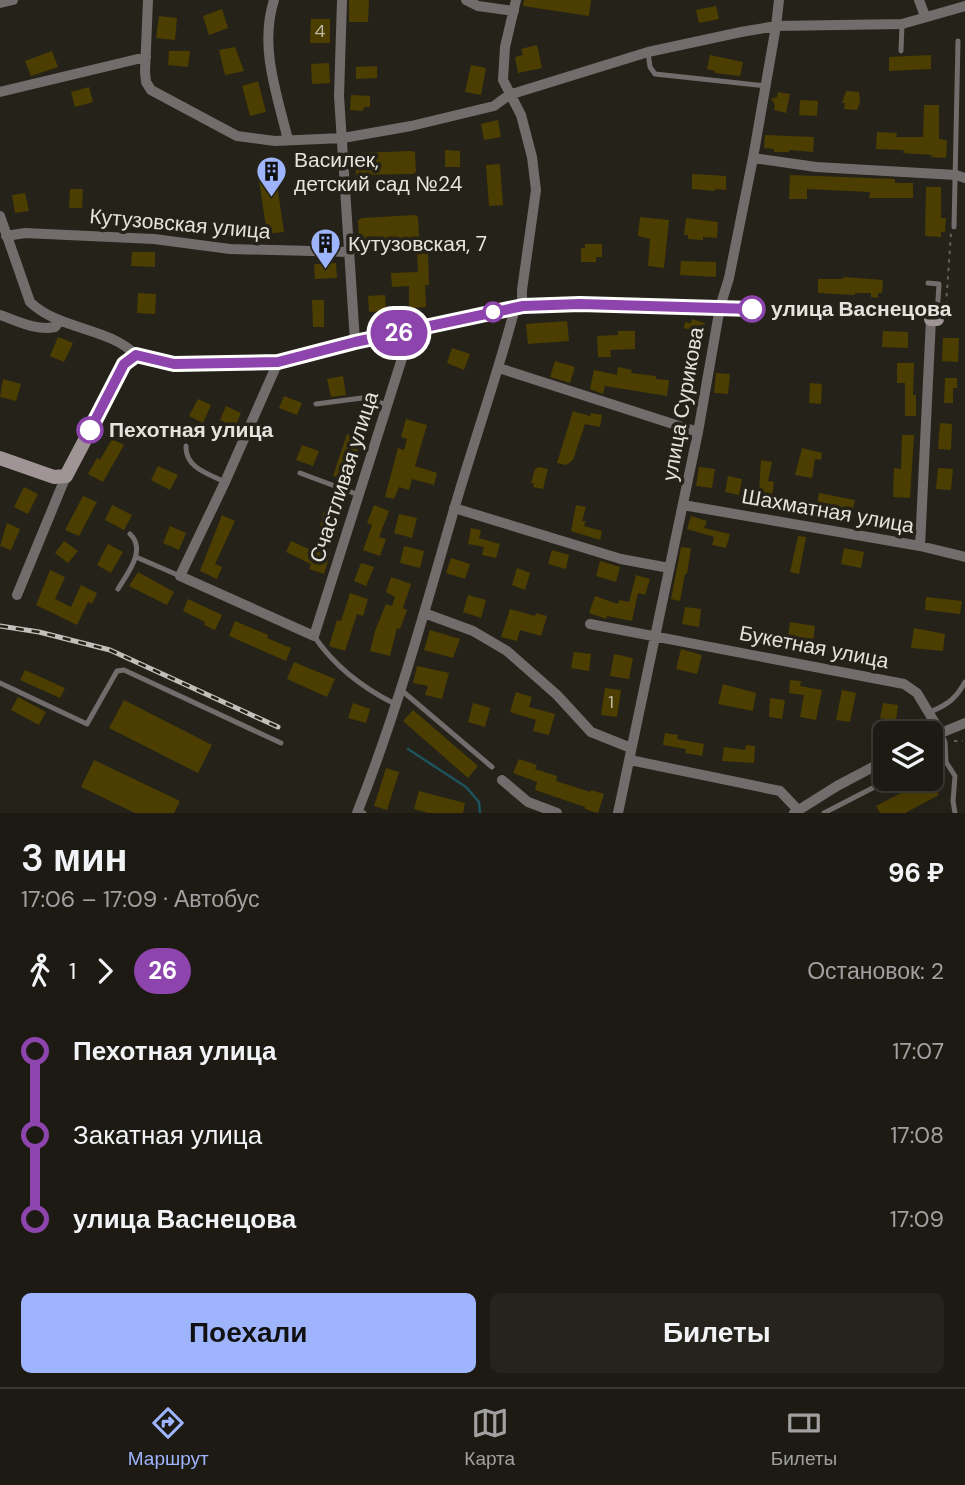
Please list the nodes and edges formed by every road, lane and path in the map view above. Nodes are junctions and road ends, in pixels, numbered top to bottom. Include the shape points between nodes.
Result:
1 (13, 0) edge
2 (148, 0) edge
3 (274, 0) edge
4 (342, 0) edge
5 (466, 0) edge
6 (516, 0) edge
7 (779, 0) edge
8 (919, 0) edge
9 (0, 3) edge
10 (965, 6) edge
11 (514, 11) junction
12 (925, 16) junction
13 (902, 24) junction
14 (776, 26) junction
15 (958, 41) dead end
16 (901, 51) dead end
17 (648, 52) junction
18 (146, 57) junction
19 (766, 86) junction
20 (0, 92) edge
21 (509, 95) junction
22 (344, 138) junction
23 (288, 140) junction
24 (753, 158) junction
25 (960, 176) edge
26 (0, 216) edge
27 (954, 227) joint
28 (6, 236) junction
29 (350, 252) junction
30 (928, 283) dead end
31 (946, 304) dead end
32 (0, 315) edge
33 (934, 319) joint
34 (60, 320) junction
35 (411, 330) dead end
36 (355, 342) joint
37 (136, 355) junction
38 (278, 362) junction
39 (499, 368) junction
40 (316, 404) dead end
41 (388, 405) junction
42 (698, 432) junction
43 (186, 446) dead end
44 (0, 458) edge
45 (300, 473) dead end
46 (65, 476) junction
47 (225, 482) junction
48 (359, 495) junction
49 (683, 505) junction
50 (454, 508) junction
51 (130, 534) dead end
52 (920, 546) junction
53 (136, 557) junction
54 (965, 557) edge
55 (669, 568) junction
56 (180, 576) junction
57 (118, 589) dead end
58 (17, 595) dead end
59 (424, 613) junction
60 (590, 624) dead end
61 (314, 636) junction
62 (655, 636) junction
63 (965, 682) edge
64 (0, 683) edge
65 (400, 689) junction
66 (395, 704) junction
67 (930, 712) junction
68 (932, 721) edge
69 (965, 723) edge
70 (943, 732) edge
71 (943, 740) edge
72 (281, 743) dead end
73 (631, 748) junction
74 (630, 760) junction
75 (492, 767) dead end
76 (873, 767) edge
77 (502, 780) dead end
78 (873, 788) edge
79 (797, 812) edge
80 (357, 813) edge
81 (557, 813) edge
82 (618, 813) edge
83 (824, 813) edge
84 (955, 813) edge

1 - 9 street
2 - 18 street
3 - 23 street via 268,54
4 - 22 street via 339,96
5 - 11 street
6 - 11 street
7 - 14 street, улица Сурикова
8 - 12 street
10 - 12 street
11 - 21 street via 502,63
12 - 13 street
13 - 14 street
13 - 16 lane
14 - 17 street
14 - 19 street, улица Сурикова
15 - 25 lane
17 - 19 lane via 655,74
17 - 21 street
18 - 20 street
18 - 23 street via 146,82 151,90 237,135
19 - 24 street, улица Сурикова
21 - 22 street via 494,106
21 - 39 street via 524,125 536,190 519,307
22 - 23 street
22 - 29 street
24 - 25 street via 816,167
24 - 42 street, улица Сурикова
25 - 27 lane
26 - 28 street
27 - 31 path
28 - 29 street, Кутузовская улица via 25,233 165,240 230,249
28 - 34 street via 30,302
29 - 36 street
30 - 33 lane via 939,284
32 - 34 street via 48,329
33 - 52 street
34 - 37 street via 127,346
35 - 41 street, Счастливая улица
36 - 38 street
37 - 38 street via 174,364
37 - 46 street via 124,364
38 - 47 street
39 - 42 street
39 - 50 street
40 - 41 lane via 362,398
41 - 48 street, Счастливая улица
42 - 49 street, улица Сурикова
43 - 47 lane via 187,458 194,466
44 - 46 street via 54,477
45 - 48 lane
46 - 58 street
47 - 56 street
48 - 61 street, Счастливая улица
49 - 52 street, Шахматная улица
49 - 55 street, улица Сурикова
50 - 55 street via 621,559
50 - 59 street
51 - 53 lane via 135,538
52 - 54 street, Шахматная улица
53 - 56 lane
53 - 57 lane
55 - 62 street, улица Сурикова
56 - 61 street
59 - 65 street
59 - 73 street via 473,631 507,651 591,732
60 - 62 street, Букетная улица
61 - 66 lane via 328,657 373,693
62 - 67 street, Букетная улица via 904,684
62 - 73 street, улица Сурикова
63 - 67 lane via 949,704
64 - 72 lane via 87,723 110,679 124,670
65 - 66 street
65 - 75 lane
66 - 80 street
67 - 68 street, Букетная улица
69 - 70 street
71 - 84 lane via 946,762 955,776
73 - 74 street, улица Сурикова
74 - 79 street via 780,791
74 - 82 street, улица Сурикова
76 - 79 street
77 - 81 street via 528,802
78 - 83 lane

